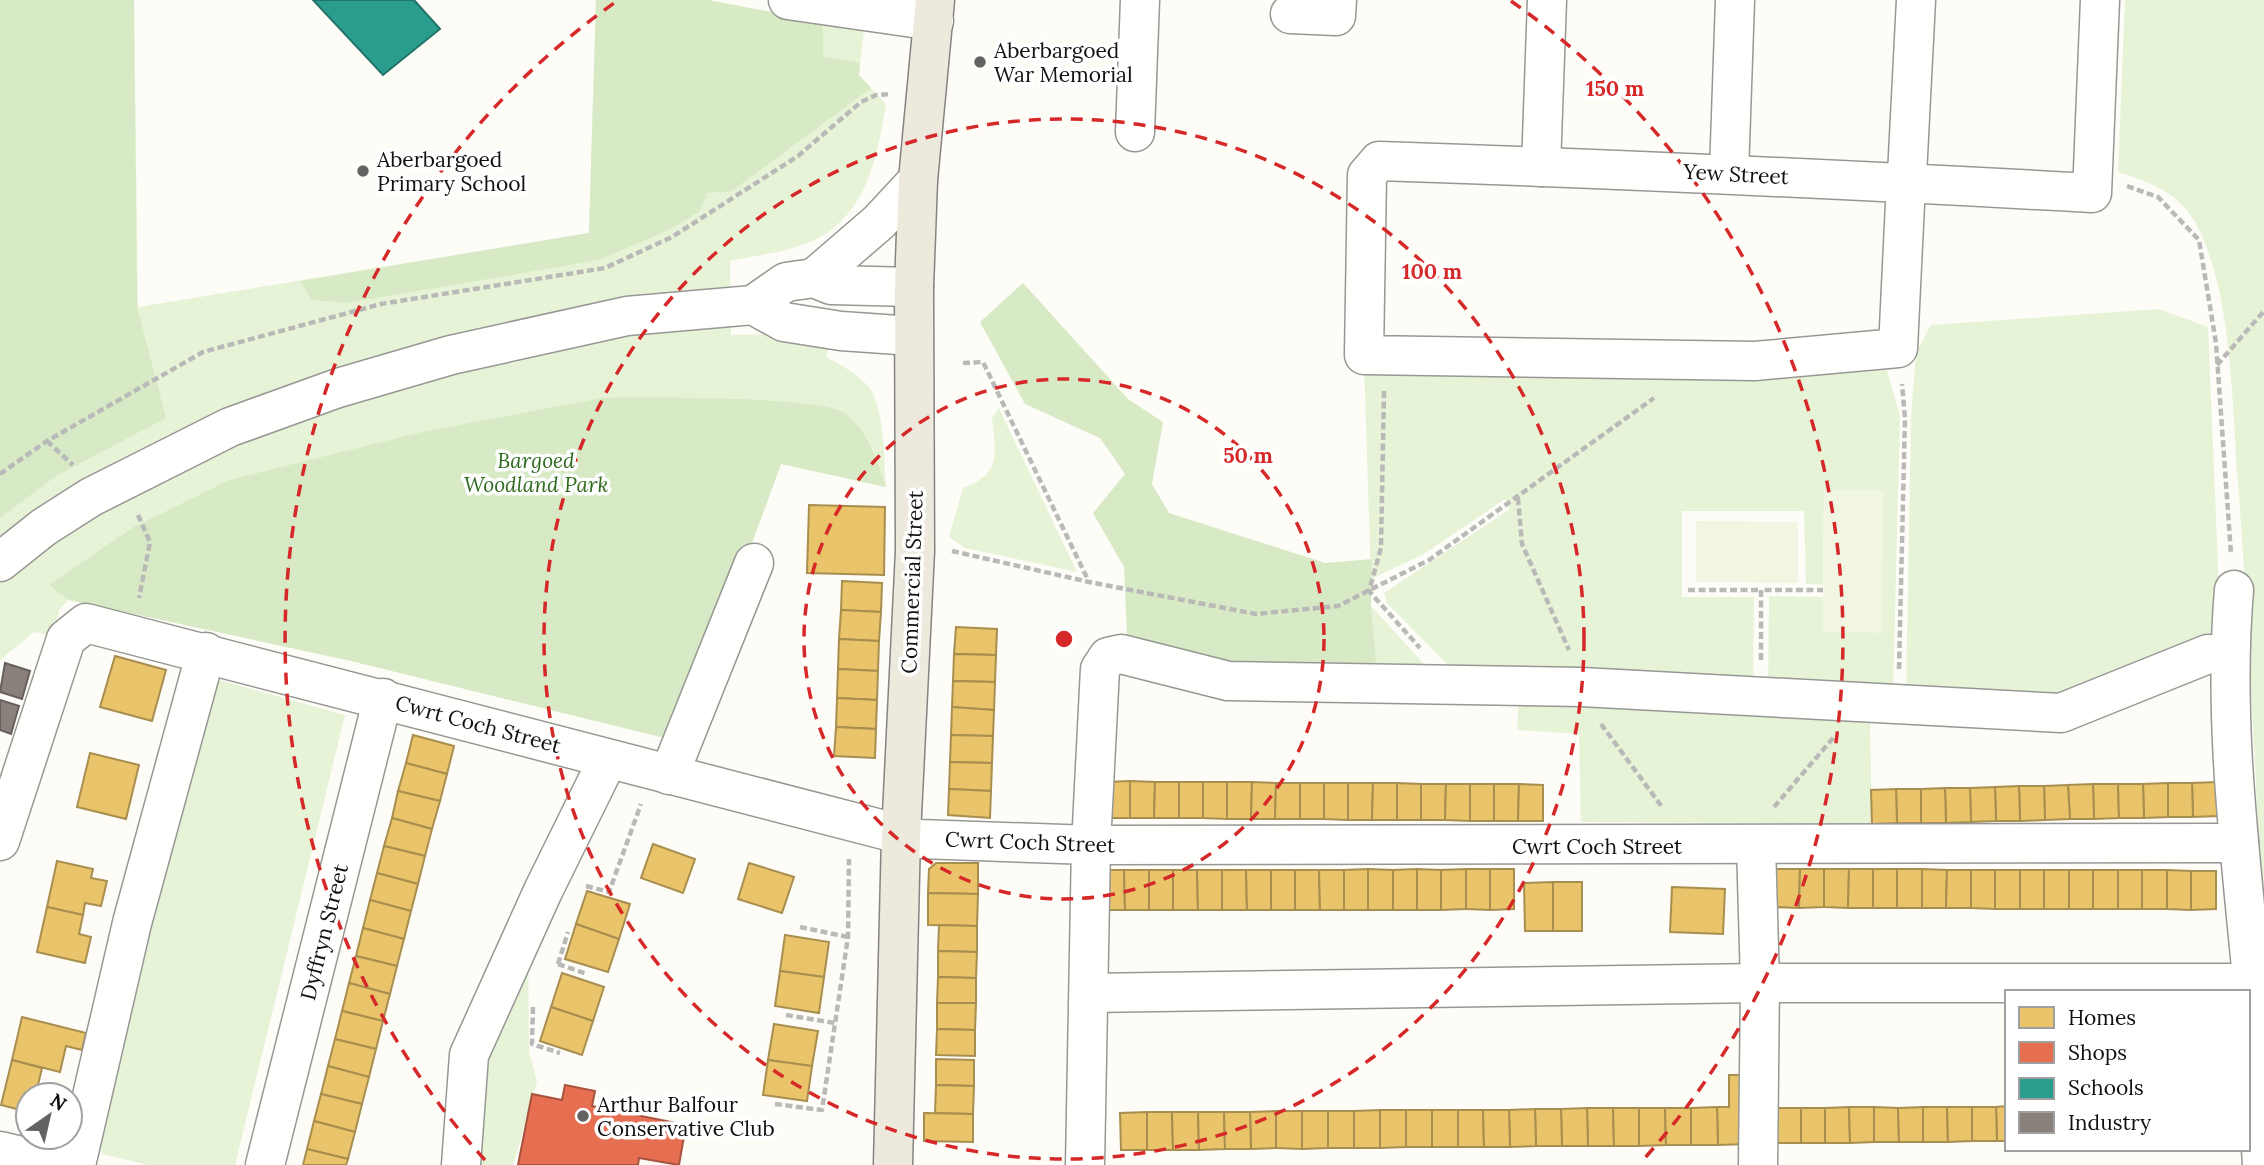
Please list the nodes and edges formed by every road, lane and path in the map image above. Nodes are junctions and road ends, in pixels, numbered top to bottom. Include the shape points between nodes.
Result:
1 (788, 0) edge
2 (1140, 0) edge
3 (1337, 0) edge
4 (1547, 0) edge
5 (1735, 0) edge
6 (1916, 0) edge
7 (2100, 0) edge
8 (935, 10) edge
9 (1290, 14) dead end
10 (895, 93) dead end
11 (1135, 132) dead end
12 (1541, 167) junction
13 (1729, 173) junction
14 (918, 180) junction
15 (1906, 183) junction
16 (2092, 193) junction
17 (814, 278) junction
18 (914, 287) junction
19 (753, 305) junction
20 (2264, 311) edge
21 (913, 335) junction
22 (1898, 348) junction
23 (1385, 355) junction
24 (962, 363) dead end
25 (2217, 365) junction
26 (1661, 392) dead end
27 (47, 441) junction
28 (78, 470) dead end
29 (0, 474) edge
30 (132, 519) dead end
31 (942, 549) dead end
32 (0, 562) edge
33 (754, 563) dead end
34 (144, 579) dead end
35 (1089, 582) junction
36 (1688, 590) dead end
37 (1761, 590) junction
38 (1823, 590) dead end
39 (2234, 590) joint
40 (1369, 591) junction
41 (206, 652) junction
42 (2228, 655) junction
43 (1899, 673) dead end
44 (1443, 686) junction
45 (383, 698) junction
46 (1761, 698) junction
47 (1861, 704) junction
48 (608, 759) junction
49 (660, 773) junction
50 (853, 821) junction
51 (901, 835) junction
52 (0, 841) edge
53 (2239, 843) junction
54 (1091, 845) junction
55 (1756, 845) junction
56 (582, 884) dead end
57 (570, 924) dead end
58 (800, 927) dead end
59 (848, 937) junction
60 (546, 960) dead end
61 (558, 964) junction
62 (587, 974) dead end
63 (1760, 983) junction
64 (2252, 983) junction
65 (1089, 993) junction
66 (786, 1015) dead end
67 (835, 1023) junction
68 (775, 1104) dead end
69 (0, 1151) edge
70 (59, 1165) edge
71 (76, 1165) edge
72 (265, 1165) edge
73 (461, 1165) edge
74 (895, 1165) edge
75 (1086, 1165) edge
76 (1758, 1165) edge
77 (2262, 1165) edge

1 - 8 street
2 - 11 street
3 - 9 street via 1336,16
4 - 12 street
5 - 13 street
6 - 15 street
7 - 16 street
8 - 14 main road, Commercial Street
10 - 27 path via 862,102 798,156 672,237 605,268 381,304 203,352
12 - 13 street, Yew Street
12 - 23 street, Yew Street via 1379,161 1367,175 1364,355
13 - 15 street, Yew Street
14 - 17 street via 879,222
14 - 18 main road, Commercial Street
15 - 16 street, Yew Street
15 - 22 street
16 - 25 path via 2129,186 2158,197 2199,240
17 - 18 street via 831,285
17 - 19 street via 786,282
18 - 21 main road, Commercial Street
19 - 21 street via 784,322
19 - 32 street via 627,316 451,355 338,388 230,427 91,497
20 - 25 path
21 - 51 main road, Commercial Street via 915,551
22 - 23 street via 1755,361
22 - 43 path via 1905,418
23 - 40 path via 1381,548
24 - 35 path via 983,362
25 - 39 path
26 - 40 path via 1429,560
27 - 28 path
27 - 29 path
30 - 34 path via 140,514 150,542
31 - 35 path
33 - 49 street
35 - 40 path via 1256,614 1338,606
36 - 37 path
37 - 38 path
37 - 46 path
39 - 42 street
40 - 44 path via 1430,659
41 - 45 street, Cwrt Coch Street
41 - 52 street, Cwrt Coch Street via 86,623 66,639
41 - 71 street via 132,923
42 - 47 street via 2208,654 2062,713
42 - 53 street
44 - 46 street via 1582,687
44 - 54 street via 1228,681 1121,654 1108,657 1100,669
45 - 48 street, Cwrt Coch Street
45 - 72 street, Dyffryn Street
46 - 47 street
47 - 55 path via 1761,822
48 - 49 street, Cwrt Coch Street
48 - 73 street via 469,1055
49 - 50 street, Cwrt Coch Street
49 - 56 path via 609,892
50 - 51 street, Cwrt Coch Street
50 - 59 path
51 - 54 street, Cwrt Coch Street
51 - 74 main road, Commercial Street
53 - 55 street, Cwrt Coch Street
53 - 64 street
54 - 55 street, Cwrt Coch Street
54 - 65 street
55 - 63 street
57 - 61 path
58 - 59 path
59 - 67 path
60 - 61 path
61 - 62 path
63 - 64 street
63 - 65 street
63 - 76 street
64 - 77 street
65 - 75 street
66 - 67 path
67 - 68 path via 822,1110
69 - 70 street

